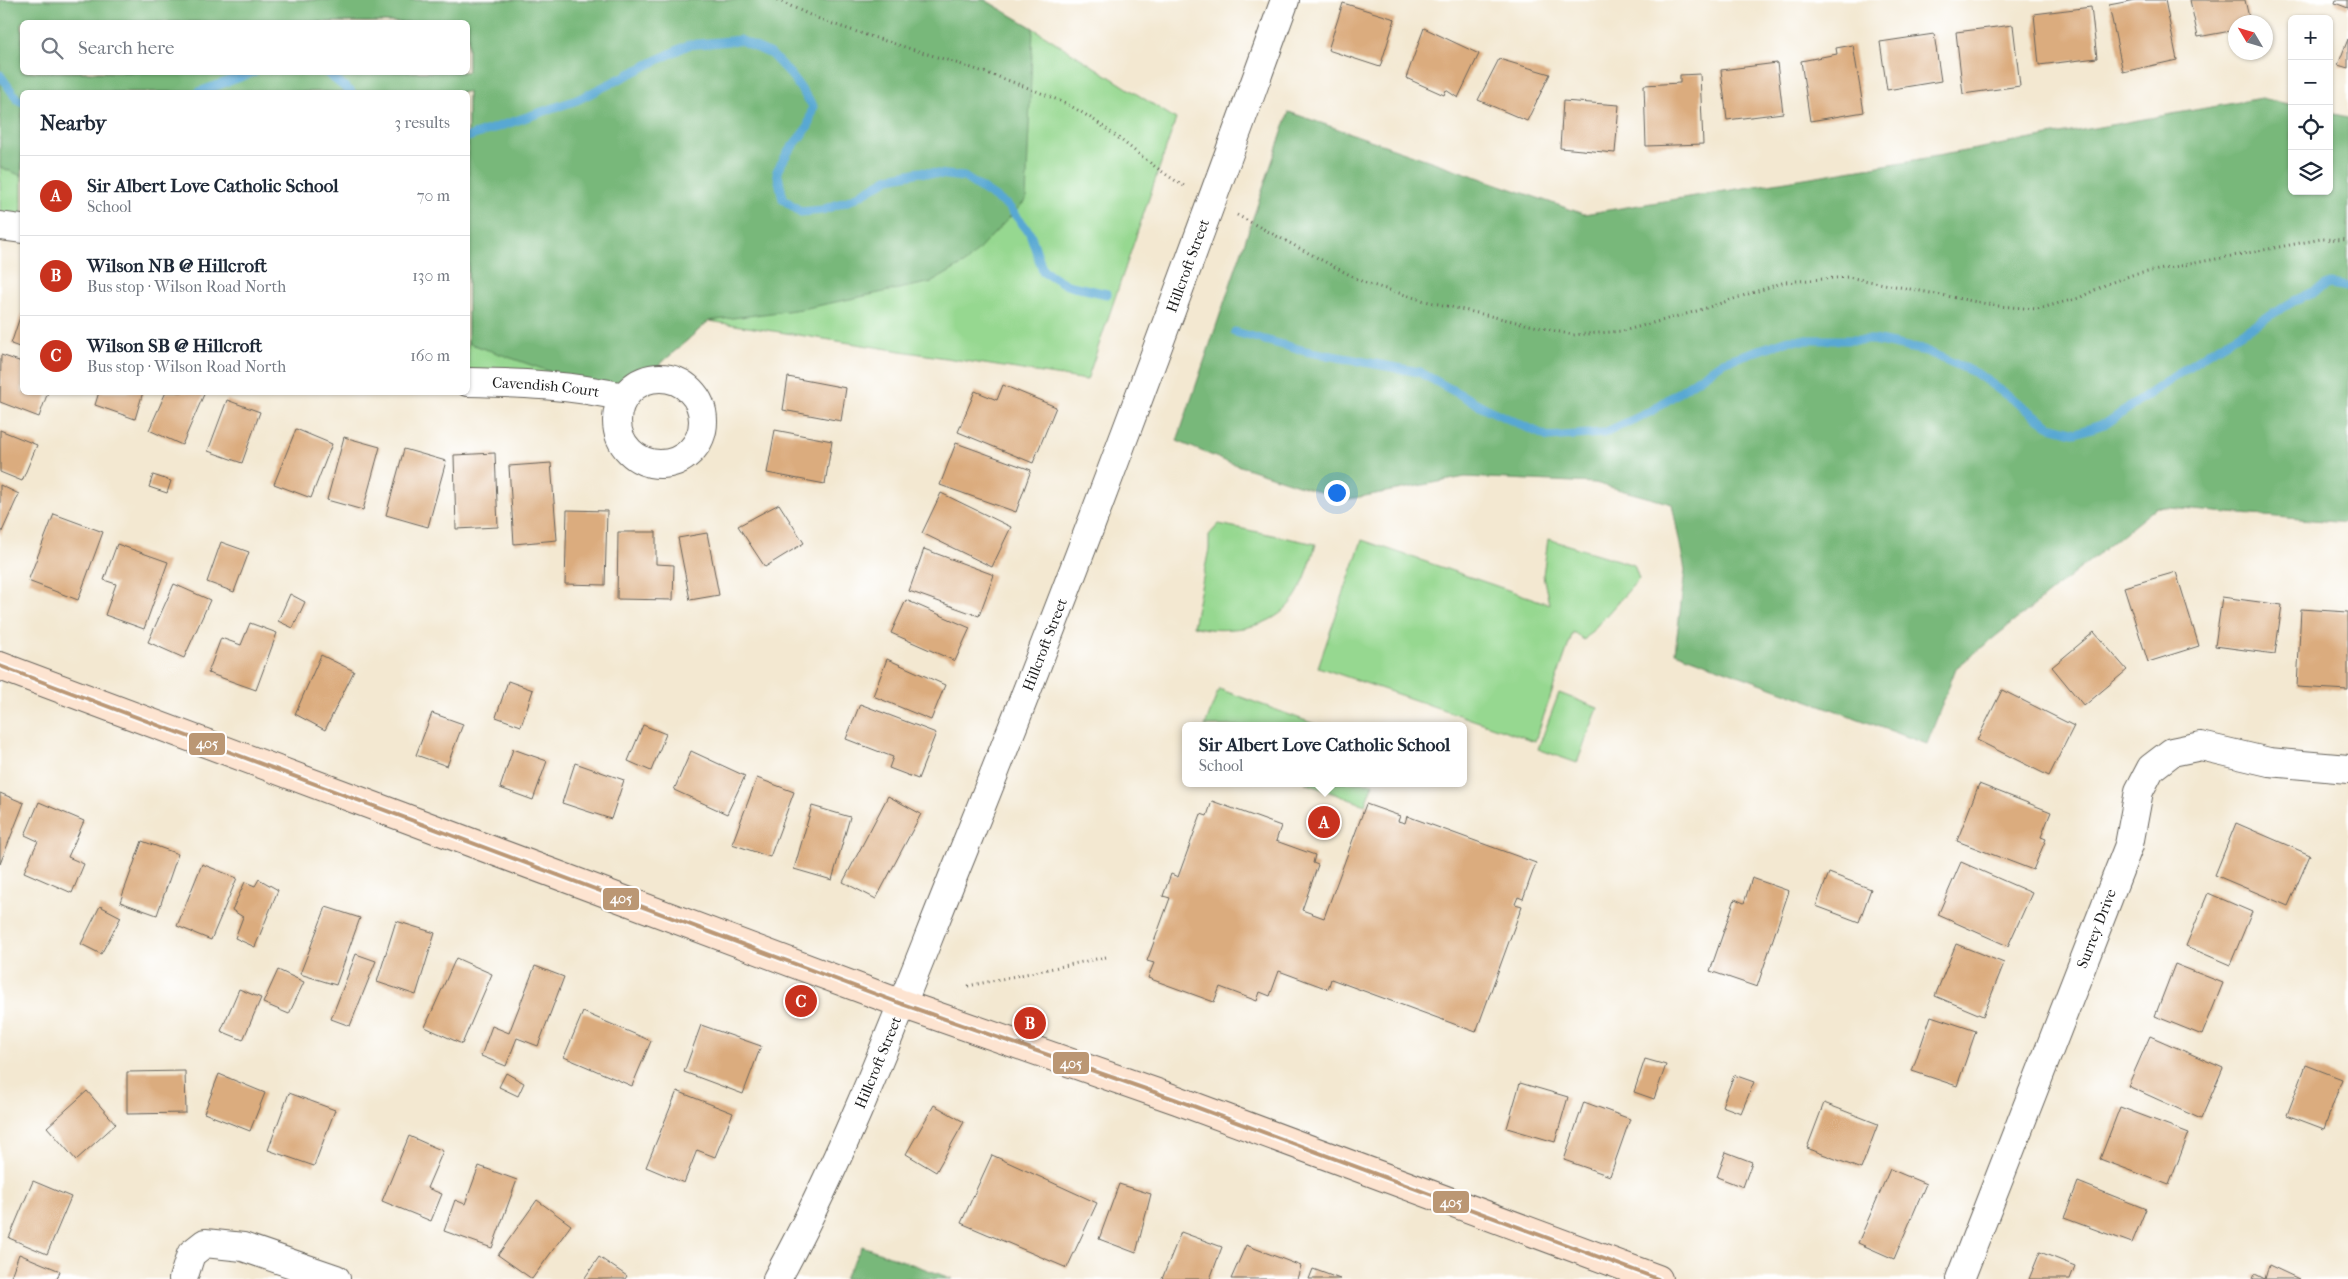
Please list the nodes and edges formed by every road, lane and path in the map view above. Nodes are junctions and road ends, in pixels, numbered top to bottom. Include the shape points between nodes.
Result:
1 (777, 0) edge
2 (1285, 0) edge
3 (1176, 182) dead end
4 (1248, 221) dead end
5 (0, 226) edge
6 (20, 229) edge
7 (2348, 240) edge
8 (470, 382) edge
9 (623, 397) dead end
10 (0, 666) edge
11 (2348, 769) edge
12 (1106, 957) dead end
13 (968, 986) dead end
14 (902, 1004) junction
15 (183, 1279) edge
16 (336, 1279) edge
17 (777, 1279) edge
18 (1658, 1279) edge
19 (1960, 1279) edge

1 - 3 path via 832,24 929,53 1061,102 1113,132
2 - 14 street, Hillcroft Street via 1036,669
4 - 7 path via 1363,282 1425,301 1573,336 1623,331 1785,282 1848,277 1998,306 2037,309 2079,298 2132,275 2321,239
5 - 6 street
8 - 9 street, Cavendish Court via 590,389
10 - 14 main road
11 - 19 street, Surrey Drive via 2269,762 2201,746 2172,752 2151,768 2139,792 2129,845
12 - 13 path
14 - 17 street, Hillcroft Street via 809,1220
14 - 18 main road via 1186,1104
15 - 16 street via 191,1254 205,1243 243,1247

